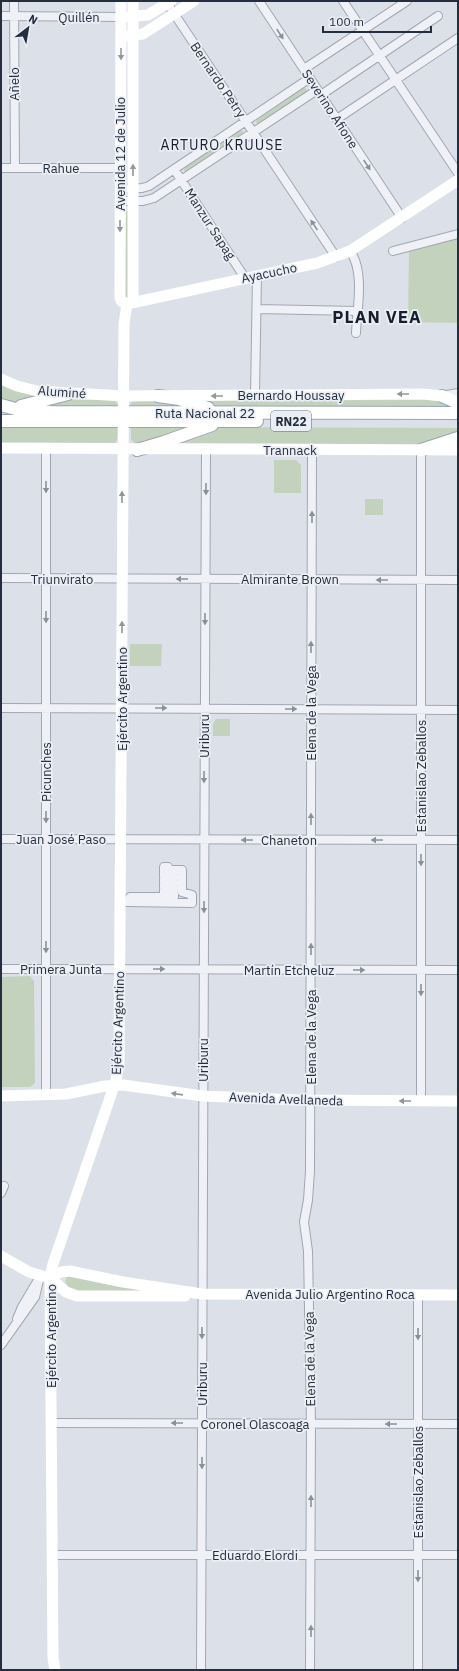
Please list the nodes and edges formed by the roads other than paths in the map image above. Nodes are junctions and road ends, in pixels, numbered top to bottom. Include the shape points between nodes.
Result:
1 (14, 1) edge
2 (121, 1) edge
3 (133, 1) edge
4 (194, 1) edge
5 (259, 1) edge
6 (343, 1) edge
7 (407, 1) edge
8 (169, 2) edge
9 (174, 14) junction
10 (1, 16) edge
11 (14, 16) junction
12 (438, 16) dead end
13 (121, 17) junction
14 (133, 17) junction
15 (363, 30) junction
16 (121, 36) junction
17 (133, 36) junction
18 (458, 38) edge
19 (380, 56) junction
20 (304, 70) junction
21 (310, 78) junction
22 (396, 79) junction
23 (319, 92) junction
24 (336, 119) junction
25 (246, 121) junction
26 (253, 132) junction
27 (1, 168) edge
28 (15, 168) junction
29 (120, 168) junction
30 (174, 169) junction
31 (458, 173) edge
32 (181, 180) junction
33 (458, 180) edge
34 (120, 188) junction
35 (133, 188) junction
36 (120, 201) junction
37 (133, 201) junction
38 (402, 218) junction
39 (458, 234) edge
40 (350, 251) junction
41 (393, 251) dead end
42 (336, 257) junction
43 (257, 276) junction
44 (245, 278) junction
45 (127, 304) junction
46 (256, 309) junction
47 (357, 311) junction
48 (356, 333) dead end
49 (1, 379) edge
50 (458, 393) edge
51 (68, 394) junction
52 (255, 395) junction
53 (124, 396) junction
54 (158, 396) junction
55 (442, 396) junction
56 (458, 403) edge
57 (5, 406) edge
58 (458, 413) edge
59 (124, 417) junction
60 (232, 417) junction
61 (1, 421) edge
62 (458, 421) edge
63 (458, 438) edge
64 (1, 448) edge
65 (46, 448) junction
66 (123, 450) junction
67 (137, 450) junction
68 (206, 450) junction
69 (312, 450) junction
70 (421, 450) junction
71 (458, 450) edge
72 (1, 578) edge
73 (46, 578) junction
74 (122, 579) junction
75 (205, 579) junction
76 (312, 579) junction
77 (421, 580) junction
78 (458, 580) edge
79 (1, 708) edge
80 (46, 708) junction
81 (122, 708) junction
82 (205, 708) junction
83 (311, 709) junction
84 (421, 709) junction
85 (458, 710) edge
86 (1, 839) edge
87 (46, 839) junction
88 (121, 839) junction
89 (204, 840) junction
90 (311, 840) junction
91 (421, 840) junction
92 (458, 840) edge
93 (127, 902) joint
94 (1, 969) edge
95 (46, 969) junction
96 (120, 969) junction
97 (203, 969) junction
98 (311, 970) junction
99 (421, 970) junction
100 (458, 970) edge
101 (114, 1085) junction
102 (46, 1095) junction
103 (1, 1096) edge
104 (203, 1096) junction
105 (311, 1100) junction
106 (421, 1101) junction
107 (458, 1101) edge
108 (1, 1256) edge
109 (45, 1277) junction
110 (202, 1294) junction
111 (308, 1294) junction
112 (418, 1295) junction
113 (458, 1295) edge
114 (1, 1345) edge
115 (51, 1423) junction
116 (202, 1423) junction
117 (311, 1424) junction
118 (418, 1424) junction
119 (458, 1424) edge
120 (52, 1555) junction
121 (202, 1555) junction
122 (311, 1555) junction
123 (418, 1555) junction
124 (458, 1555) edge
125 (55, 1670) edge
126 (201, 1670) edge
127 (310, 1670) edge
128 (418, 1670) edge

1 - 11 street, Añelo
2 - 13 main road, Avenida 12 de Julio
3 - 14 main road, Avenida 12 de Julio
4 - 9 main road
5 -> 20 street, Severino Afione
6 - 15 street
7 - 15 street
8 - 9 street, Bernardo Petry
8 - 14 main road, Quillén via 148,15
9 - 17 main road via 146,33
9 - 25 street, Bernardo Petry
10 - 11 street, Quillén
11 - 13 street, Quillén
11 - 28 street, Añelo
12 - 19 street
13 - 14 main road, Quillén
13 - 16 main road, Avenida 12 de Julio
14 - 17 main road, Avenida 12 de Julio
15 - 19 street
15 - 20 street
16 - 17 main road
16 -> 29 main road, Avenida 12 de Julio
35 -> 17 main road, Avenida 12 de Julio
18 - 22 street
19 - 22 street
19 - 23 street
20 - 21 street, Severino Afione
21 - 23 street, Severino Afione
21 - 25 street
22 - 24 street
22 - 31 street
23 - 24 street, Severino Afione
23 - 26 street
24 -> 38 street, Severino Afione
25 - 26 street, Bernardo Petry
25 - 30 street
26 - 32 street
42 -> 26 street, Bernardo Petry
27 - 28 street, Rahue
28 - 29 street, Rahue
29 - 34 main road, Avenida 12 de Julio
30 - 32 street, Manzur Sapag
30 - 35 street via 147,187
32 - 37 street via 150,200
32 - 44 street, Manzur Sapag
33 - 38 main road, Ayacucho
34 - 35 street
34 - 36 main road, Avenida 12 de Julio
35 - 37 main road, Avenida 12 de Julio
36 - 37 street
36 -> 45 main road, Avenida 12 de Julio via 120,297 121,301
37 - 45 main road, Avenida 12 de Julio via 133,297
38 - 40 main road, Ayacucho
39 - 41 street
40 - 42 main road, Ayacucho
40 - 47 street via 359,272
42 - 43 main road, Ayacucho
43 - 44 main road, Ayacucho
43 - 46 street
44 - 45 main road, Ayacucho
45 - 53 main road, Avenida 12 de Julio via 124,324
46 - 47 street
46 - 52 street
47 - 48 street
49 - 51 main road, Aluminé via 32,390
50 - 55 street, Bernardo Houssay
51 - 53 main road, Aluminé
51 - 57 main road via 29,405
52 -> 54 main road, Bernardo Houssay
55 -> 52 main road, Bernardo Houssay
53 - 54 main road, Bernardo Houssay
53 - 59 main road, Avenida 12 de Julio
54 - 60 main road via 179,399
55 - 56 main road
57 - 59 main road, Ruta Nacional 22 / RN22 via 41,412
58 - 60 main road, Ruta Nacional 22 / RN22
59 - 60 main road, Ruta Nacional 22 / RN22
59 - 61 main road, Ruta Nacional 22 / RN22
59 - 66 main road, Ejército Argentino
60 - 62 main road, Ruta Nacional 22 / RN22
60 - 67 main road
63 - 70 main road
64 - 65 main road, Trannack
65 - 66 main road, Trannack
65 -> 73 street, Picunches
66 - 67 main road, Trannack
74 -> 66 main road, Ejército Argentino
67 - 68 main road, Trannack
68 - 69 main road, Trannack
68 -> 75 street, Uriburu
69 - 70 main road, Trannack
76 -> 69 street, Elena de la Vega
70 - 71 main road, Trannack
70 - 77 street, Estanislao Zeballos
72 - 73 street, Triunvirato
73 - 74 street, Triunvirato
73 -> 80 street, Picunches
75 -> 74 street, Almirante Brown
81 -> 74 main road, Ejército Argentino
75 - 76 street, Almirante Brown
75 -> 82 street, Uriburu
77 -> 76 street, Almirante Brown
83 -> 76 street, Elena de la Vega
77 - 78 street, Almirante Brown
77 - 84 street, Estanislao Zeballos
79 - 80 street
80 - 81 street
80 -> 87 street, Picunches
81 -> 82 street
81 - 88 main road, Ejército Argentino
82 -> 83 street
82 -> 89 street, Uriburu
83 - 84 street
90 -> 83 street, Elena de la Vega
84 - 85 street
84 - 91 street, Estanislao Zeballos
86 - 87 street, Juan José Paso
87 - 88 street, Juan José Paso
87 -> 95 street, Picunches
88 - 89 street, Chaneton
88 - 96 main road, Ejército Argentino
90 -> 89 street, Chaneton
89 -> 97 street, Uriburu
91 -> 90 street, Chaneton
98 -> 90 street, Elena de la Vega
91 - 92 street, Chaneton
91 -> 99 street, Estanislao Zeballos
93 - 93 street via 131,897 174,897 174,894 164,894 164,890 174,890 174,887 164,887 164,884 174,885 174,882 164,882 164,879 174,879 174,876 164,876 164,867 168,867 168,870 182,870 182,892 192,895 192,903
94 - 95 street, Primera Junta
95 - 96 street, Primera Junta
95 - 102 street, Picunches
96 -> 97 street, Martín Etcheluz
96 - 101 main road, Ejército Argentino via 119,1065
97 - 98 street, Martín Etcheluz
97 - 104 street, Uriburu
98 -> 99 street, Martín Etcheluz
98 - 105 street, Elena de la Vega
99 - 100 street, Martín Etcheluz
99 -> 106 street, Estanislao Zeballos
101 - 102 main road, Avenida Avellaneda
104 -> 101 main road, Avenida Avellaneda
101 - 109 main road, Ejército Argentino via 53,1264
102 - 103 main road, Avenida Avellaneda
104 - 105 main road, Avenida Avellaneda
104 - 110 street, Uriburu
106 -> 105 main road, Avenida Avellaneda
105 - 111 street, Elena de la Vega via 310,1183 304,1222 308,1251
106 - 107 main road, Avenida Avellaneda
108 - 109 main road
109 - 110 main road, Avenida Julio Argentino Roca via 70,1271
109 - 110 main road, Avenida Julio Argentino Roca via 66,1292 83,1297 175,1297
109 - 114 street
109 - 115 main road, Ejército Argentino
110 - 111 main road, Avenida Julio Argentino Roca
110 -> 116 street, Uriburu
111 - 112 main road, Avenida Julio Argentino Roca
111 - 117 street, Elena de la Vega
112 - 113 main road, Avenida Julio Argentino Roca
112 -> 118 street, Estanislao Zeballos
116 -> 115 street, Coronel Olascoaga
115 - 120 main road, Ejército Argentino
116 - 117 street, Coronel Olascoaga
116 -> 121 street, Uriburu
118 -> 117 street, Coronel Olascoaga
122 -> 117 street, Elena de la Vega
118 - 119 street, Coronel Olascoaga
118 - 123 street, Estanislao Zeballos
120 - 121 street, Eduardo Elordi
120 - 125 main road, Ejército Argentino
121 - 122 street, Eduardo Elordi
121 - 126 street, Uriburu
122 - 123 street, Eduardo Elordi
127 -> 122 street, Elena de la Vega
123 - 124 street, Eduardo Elordi
123 -> 128 street, Estanislao Zeballos

